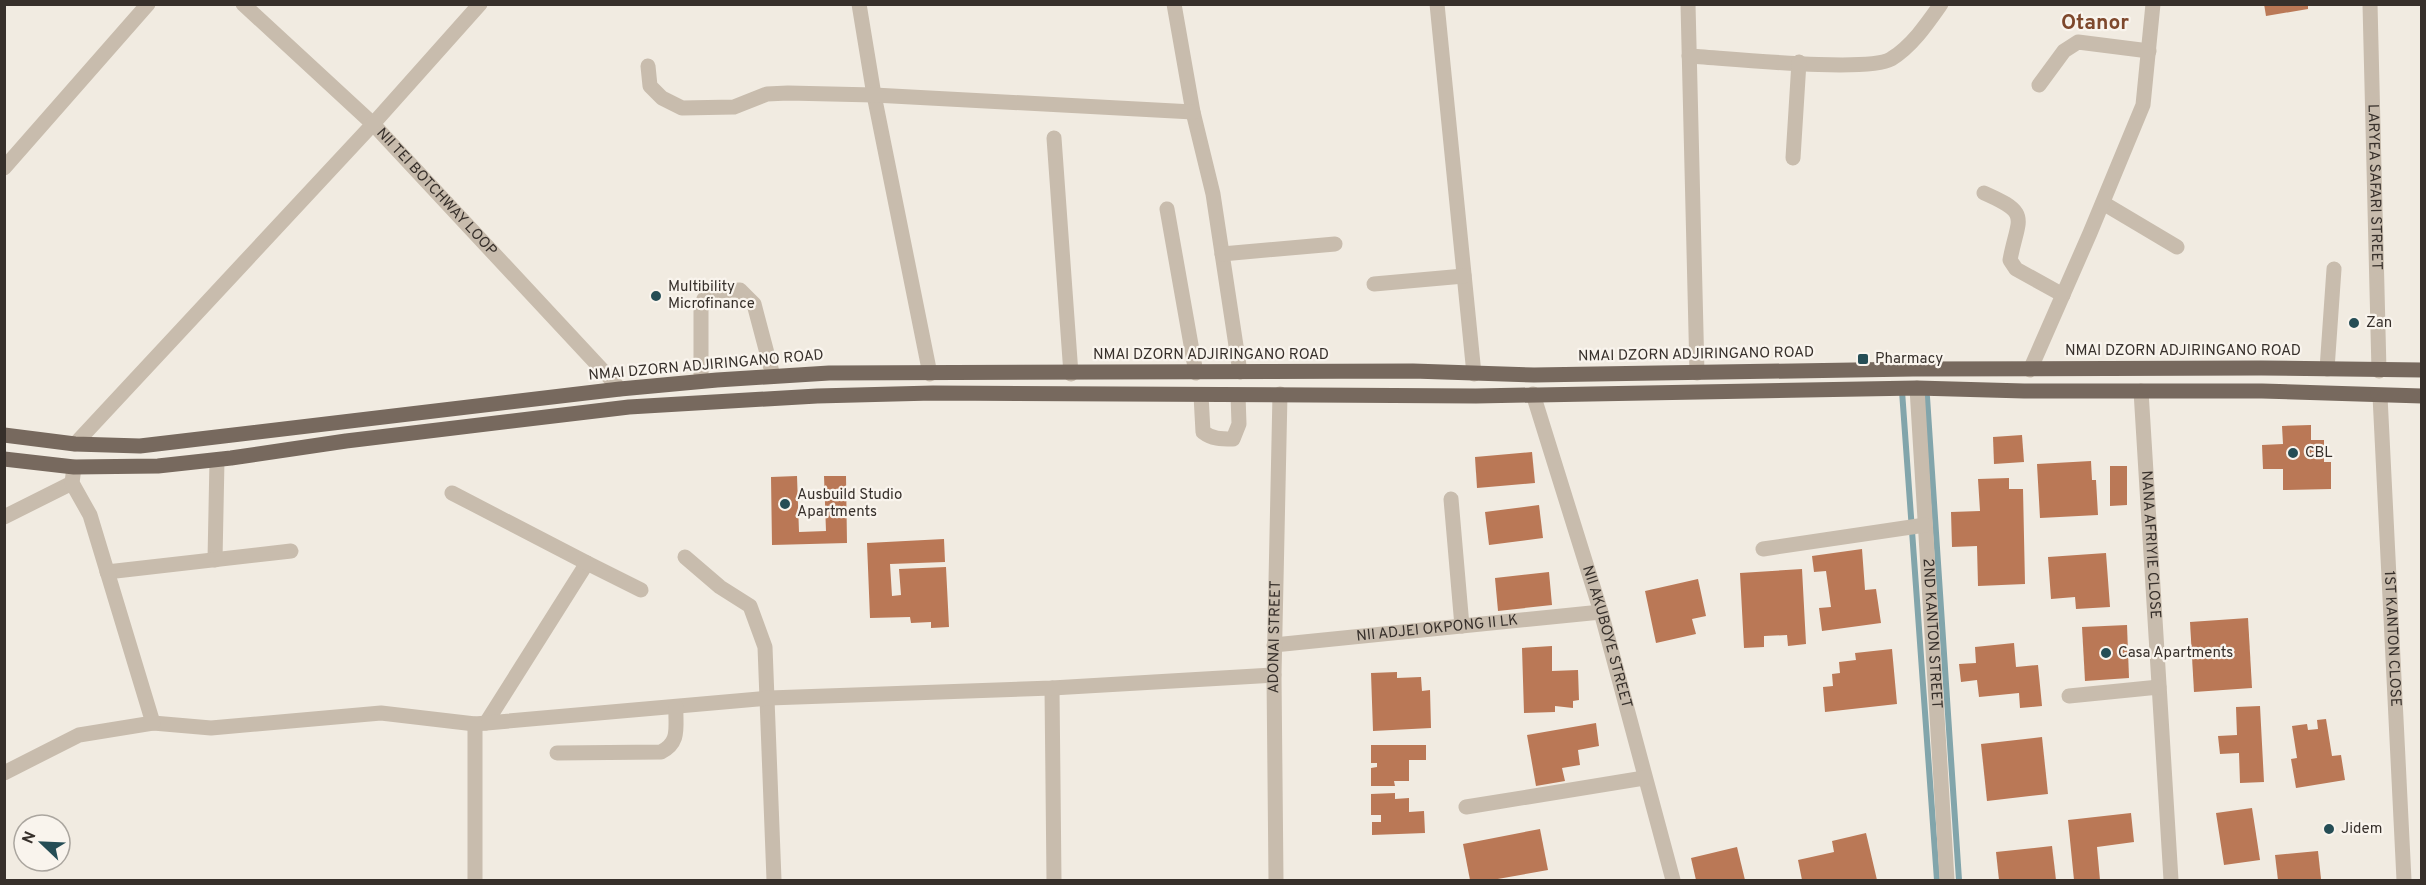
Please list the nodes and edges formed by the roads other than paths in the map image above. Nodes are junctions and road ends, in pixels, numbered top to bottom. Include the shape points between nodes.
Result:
1 (148, 4) edge
2 (243, 4) edge
3 (480, 4) edge
4 (859, 4) edge
5 (1174, 4) edge
6 (1437, 4) edge
7 (1688, 4) edge
8 (1941, 4) edge
9 (2153, 4) edge
10 (2370, 4) edge
11 (2148, 51) junction
12 (1689, 56) junction
13 (1799, 62) junction
14 (648, 66) dead end
15 (2039, 85) dead end
16 (874, 95) junction
17 (1193, 112) junction
18 (373, 124) junction
19 (1054, 138) dead end
20 (1793, 158) dead end
21 (4, 168) edge
22 (1984, 193) dead end
23 (2103, 203) junction
24 (1167, 209) dead end
25 (1335, 244) dead end
26 (2176, 247) dead end
27 (1222, 254) junction
28 (2334, 269) dead end
29 (1464, 276) junction
30 (1374, 284) dead end
31 (2063, 296) junction
32 (2327, 369) junction
33 (2030, 370) junction
34 (2421, 370) edge
35 (1413, 371) junction
36 (2379, 371) junction
37 (1240, 372) junction
38 (1196, 373) junction
39 (1697, 373) junction
40 (930, 374) junction
41 (1071, 374) junction
42 (1474, 374) junction
43 (773, 376) junction
44 (701, 381) junction
45 (1917, 388) junction
46 (620, 389) junction
47 (2141, 391) junction
48 (1280, 394) junction
49 (1533, 394) junction
50 (1201, 395) junction
51 (1238, 395) junction
52 (1413, 395) junction
53 (2380, 396) junction
54 (2421, 396) edge
55 (345, 421) junction
56 (4, 435) edge
57 (346, 441) junction
58 (75, 444) junction
59 (4, 459) edge
60 (217, 460) junction
61 (74, 467) junction
62 (72, 483) junction
63 (452, 493) dead end
64 (1451, 500) dead end
65 (4, 517) edge
66 (1925, 525) junction
67 (1763, 549) dead end
68 (291, 551) dead end
69 (685, 557) dead end
70 (215, 560) junction
71 (587, 563) junction
72 (107, 572) junction
73 (642, 590) dead end
74 (1601, 612) junction
75 (1462, 626) junction
76 (1274, 645) junction
77 (1274, 675) junction
78 (2159, 687) junction
79 (1052, 688) junction
80 (2069, 696) dead end
81 (769, 698) junction
82 (676, 706) junction
83 (153, 723) junction
84 (481, 723) junction
85 (556, 753) dead end
86 (4, 773) edge
87 (1644, 778) junction
88 (1466, 807) dead end
89 (475, 880) edge
90 (774, 880) edge
91 (1054, 880) edge
92 (1276, 880) edge
93 (1673, 880) edge
94 (1947, 880) edge
95 (2171, 880) edge
96 (2404, 880) edge

1 - 21 street
2 - 18 street, NII TEI BOTCHWAY LOOP
3 - 18 street
4 - 16 street
5 - 17 street
6 - 29 street
7 - 12 street
8 - 13 street via 1922,31 1890,59 1873,64
9 - 11 street
10 - 36 street, LARYEA SAFARI STREET
11 - 15 street via 2078,42 2064,51
11 - 23 street via 2143,105
12 - 13 street
12 - 39 street
13 - 20 street
14 - 16 street via 650,86 662,98 682,108 734,107 767,94
16 - 17 street
16 - 40 street
17 - 27 street via 1213,194
18 - 46 street, NII TEI BOTCHWAY LOOP
18 - 58 street
19 - 41 street
22 - 31 street via 2017,212 2020,221 2010,260 2016,269
23 - 26 street
23 - 31 street
24 - 38 street
25 - 27 street
27 - 37 street
28 - 32 street
29 - 30 street
29 - 42 street
31 - 33 street
32 - 33 main road, NMAI DZORN ADJIRINGANO ROAD
32 - 36 main road, NMAI DZORN ADJIRINGANO ROAD
33 - 39 main road, NMAI DZORN ADJIRINGANO ROAD
34 - 36 main road, NMAI DZORN ADJIRINGANO ROAD
35 - 37 main road, NMAI DZORN ADJIRINGANO ROAD
35 - 42 main road, NMAI DZORN ADJIRINGANO ROAD
35 - 52 main road
37 - 38 main road, NMAI DZORN ADJIRINGANO ROAD
38 - 41 main road, NMAI DZORN ADJIRINGANO ROAD
39 - 42 main road, NMAI DZORN ADJIRINGANO ROAD
40 - 41 main road, NMAI DZORN ADJIRINGANO ROAD
40 - 43 main road, NMAI DZORN ADJIRINGANO ROAD
43 - 44 main road, NMAI DZORN ADJIRINGANO ROAD
43 - 44 street via 754,304 740,290 712,291 701,308
44 - 46 main road, NMAI DZORN ADJIRINGANO ROAD
45 - 47 main road
45 - 49 main road
45 - 66 street, 2ND KANTON STREET
46 - 55 main road, NMAI DZORN ADJIRINGANO ROAD
47 - 53 main road
47 - 78 street, NANA AFRIYIE CLOSE
48 - 51 main road
48 - 52 main road
48 - 76 street, ADONAI STREET
49 - 52 main road
49 - 74 street, NII AKUBOYE STREET
50 - 51 main road
50 - 51 street via 1203,432 1220,439 1233,439 1237,432
50 - 57 main road via 933,393 705,401
53 - 54 main road
53 - 96 street, 1ST KANTON CLOSE
55 - 57 main road
55 - 58 main road, NMAI DZORN ADJIRINGANO ROAD via 141,446
56 - 58 main road, NMAI DZORN ADJIRINGANO ROAD
57 - 60 main road
59 - 61 main road
60 - 61 main road via 138,467
60 - 70 street
61 - 62 street
62 - 65 street
62 - 72 street via 90,515
63 - 71 street
64 - 75 street
66 - 67 street
66 - 94 street, 2ND KANTON STREET
68 - 70 street
69 - 81 street via 750,606 765,647
70 - 72 street
71 - 73 street
71 - 84 street
72 - 83 street
74 - 75 street, NII ADJEI OKPONG II LK
74 - 87 street, NII AKUBOYE STREET
75 - 76 street, NII ADJEI OKPONG II LK
76 - 77 street, ADONAI STREET
77 - 79 street
77 - 92 street, ADONAI STREET
78 - 80 street
78 - 95 street, NANA AFRIYIE CLOSE
79 - 81 street
79 - 91 street
81 - 82 street
81 - 90 street
82 - 84 street
82 - 85 street via 675,739 671,747 661,752
83 - 84 street via 211,728 381,713
83 - 86 street via 79,735
84 - 89 street
87 - 88 street
87 - 93 street, NII AKUBOYE STREET

